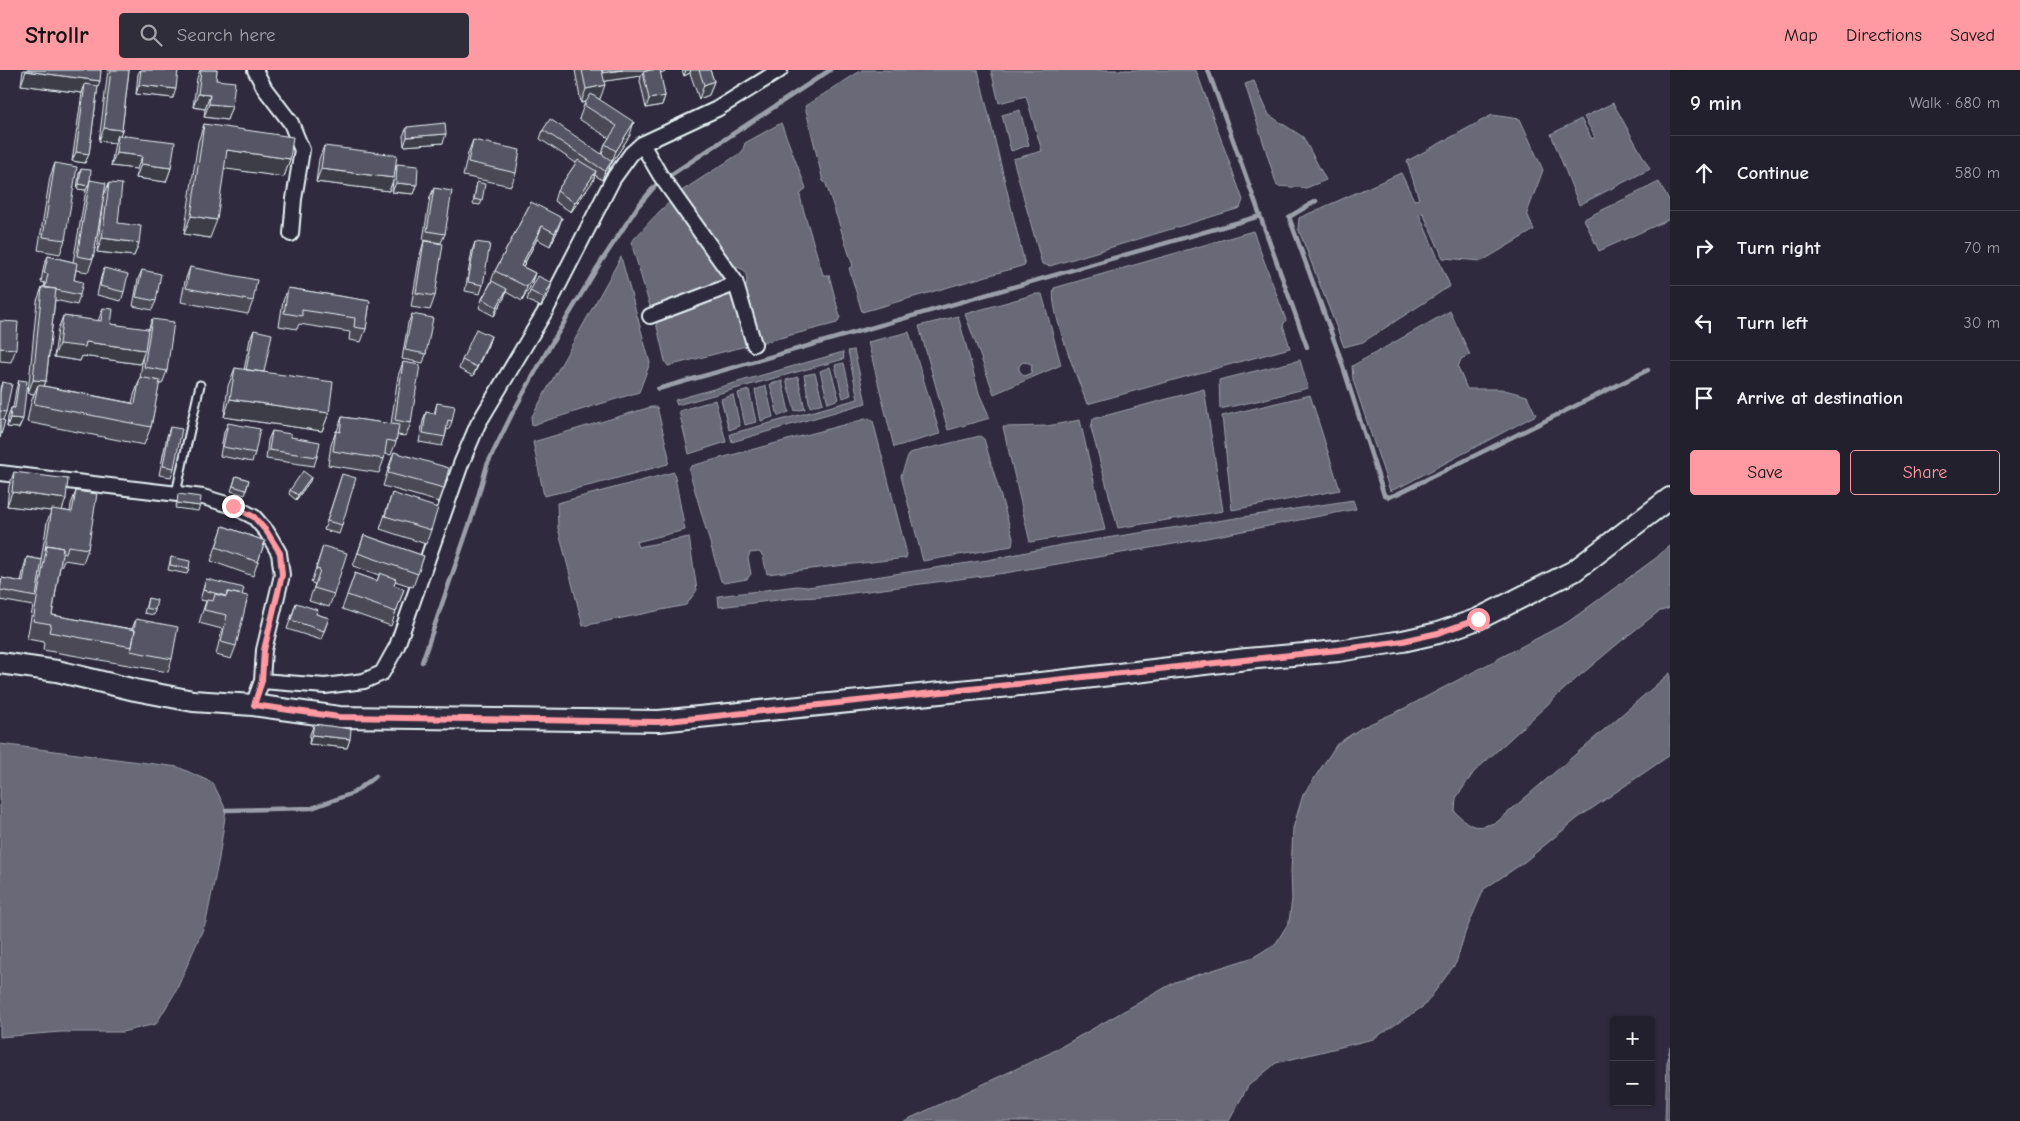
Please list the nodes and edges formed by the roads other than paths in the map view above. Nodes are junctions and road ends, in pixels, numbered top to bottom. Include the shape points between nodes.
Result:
1 (255, 70) edge
2 (780, 70) edge
3 (642, 144) junction
4 (291, 234) dead end
5 (735, 281) junction
6 (650, 316) dead end
7 (754, 344) dead end
8 (200, 385) dead end
9 (0, 473) edge
10 (176, 494) junction
11 (1670, 498) edge
12 (0, 663) edge
13 (262, 681) junction
14 (254, 705) junction

1 - 4 street via 290,123 302,150
2 - 3 street via 717,109
3 - 5 street via 664,181
3 - 13 street via 613,180 546,310 478,424 397,646 382,673 364,681 325,686
5 - 6 street via 727,287
5 - 7 street
8 - 10 lane
9 - 10 street
10 - 13 street via 203,496 254,517 280,553 282,575 264,650
11 - 14 main road via 1574,571 1478,619 1403,641 1050,682 659,722 339,717
12 - 14 main road via 57,671 193,701
13 - 14 street

